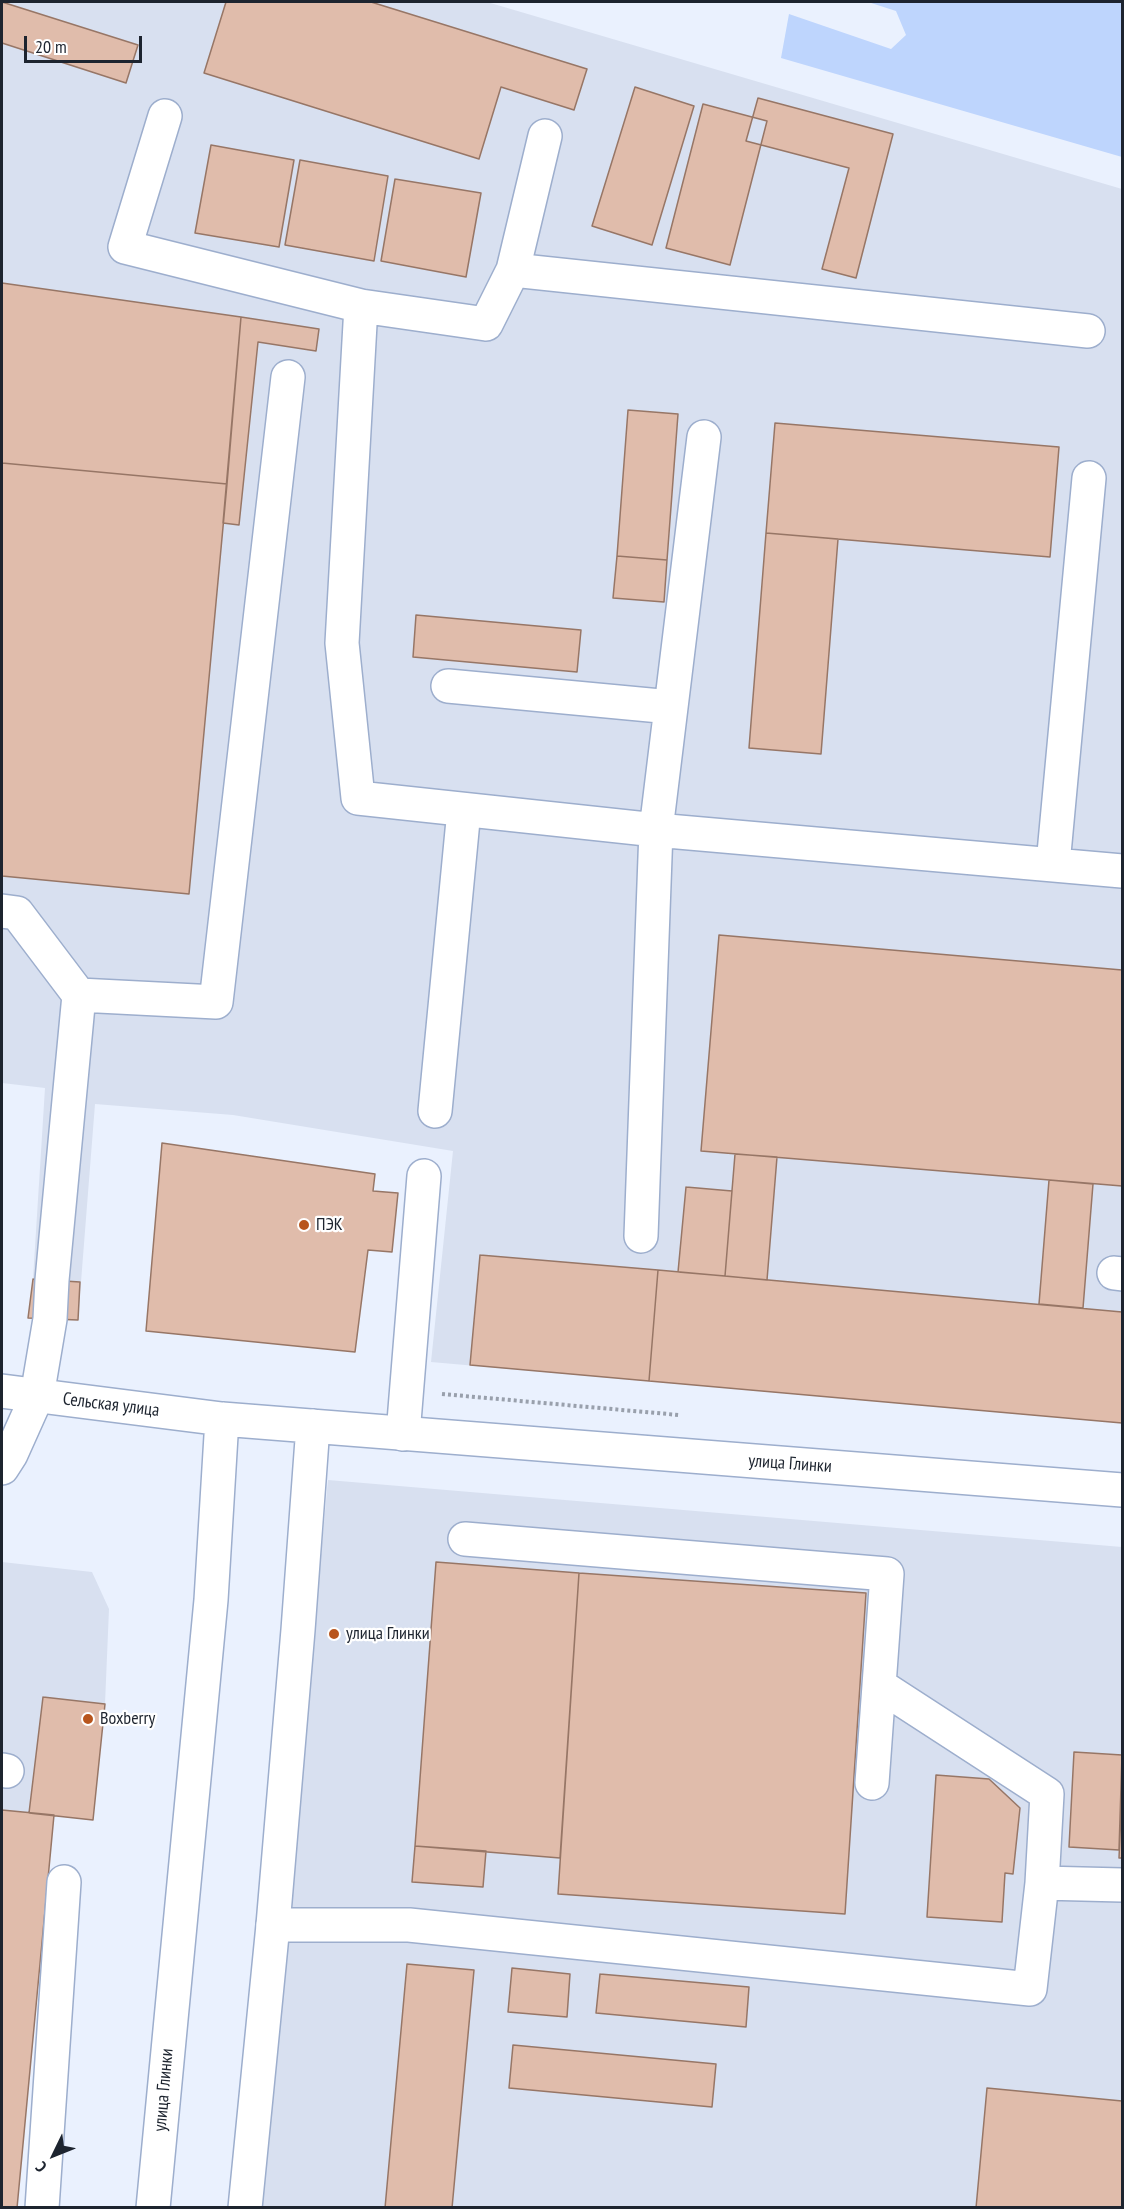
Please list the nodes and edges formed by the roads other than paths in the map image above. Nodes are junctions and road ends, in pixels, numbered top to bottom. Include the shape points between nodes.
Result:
1 (165, 116) dead end
2 (545, 136) dead end
3 (513, 270) junction
4 (361, 306) junction
5 (1088, 331) dead end
6 (288, 377) dead end
7 (704, 437) dead end
8 (1089, 478) dead end
9 (448, 687) dead end
10 (671, 707) junction
11 (465, 810) junction
12 (656, 830) junction
13 (1053, 864) junction
14 (1122, 871) edge
15 (2, 911) edge
16 (79, 995) junction
17 (435, 1111) dead end
18 (424, 1176) dead end
19 (641, 1236) dead end
20 (2, 1391) edge
21 (37, 1396) junction
22 (222, 1419) junction
23 (313, 1426) junction
24 (403, 1434) junction
25 (2, 1468) edge
26 (1122, 1490) edge
27 (465, 1539) dead end
28 (879, 1685) junction
29 (872, 1784) dead end
30 (64, 1882) dead end
31 (1042, 1882) junction
32 (1122, 1885) edge
33 (273, 1925) junction
34 (42, 2208) edge
35 (153, 2208) edge
36 (245, 2208) edge

1 - 4 main road via 125,247
2 - 3 main road
3 - 4 main road via 486,324
3 - 5 main road
4 - 11 main road via 342,643 358,798
6 - 16 main road via 216,1002
7 - 10 main road
8 - 13 main road
9 - 10 main road
10 - 12 main road
11 - 12 main road
11 - 17 main road
12 - 13 main road
12 - 19 main road
13 - 14 main road
15 - 16 main road via 17,913
16 - 21 main road via 50,1319
18 - 24 main road
20 - 21 main road, Сельская улица
21 - 22 main road, Сельская улица
21 - 25 main road
22 - 23 main road, улица Глинки
22 - 35 main road, улица Глинки via 211,1600
23 - 24 main road, улица Глинки
23 - 33 main road
24 - 26 main road, улица Глинки
27 - 28 main road via 887,1574
28 - 29 main road
28 - 31 main road via 1047,1794
30 - 34 main road
31 - 32 main road
31 - 33 main road via 1030,1989 408,1924
33 - 36 main road

